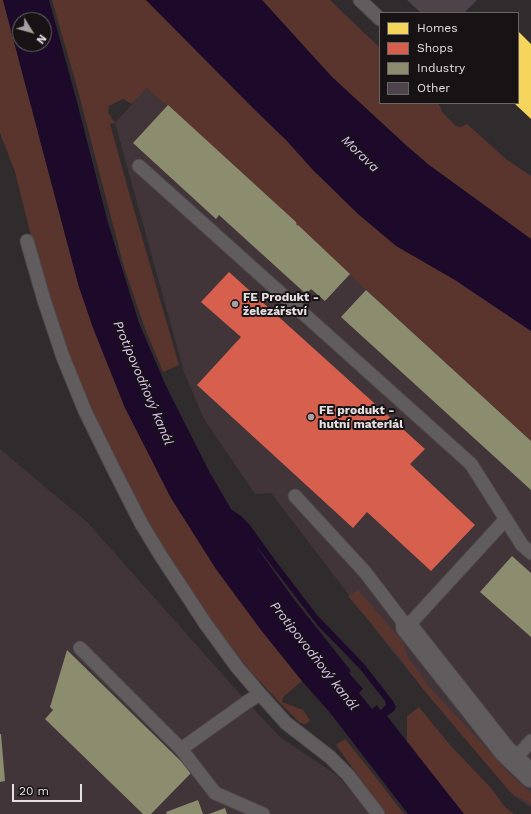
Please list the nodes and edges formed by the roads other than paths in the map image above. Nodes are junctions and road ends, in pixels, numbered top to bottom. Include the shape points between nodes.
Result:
1 (360, 0) edge
2 (379, 18) edge
3 (139, 166) dead end
4 (27, 241) dead end
5 (295, 496) dead end
6 (506, 519) junction
7 (531, 554) edge
8 (407, 627) junction
9 (80, 648) dead end
10 (260, 694) junction
11 (531, 741) edge
12 (181, 749) junction
13 (514, 760) junction
14 (531, 776) edge
15 (264, 814) edge
16 (378, 814) edge

1 - 2 lane
3 - 6 lane via 471,464
4 - 10 lane via 63,357 85,411 141,523 178,584 223,648
5 - 8 lane via 365,572
6 - 7 lane via 522,545
6 - 8 lane
8 - 13 street
9 - 12 lane
10 - 12 lane
10 - 16 lane via 286,723 330,757 348,775
11 - 13 lane
12 - 15 lane via 215,793
13 - 14 street

